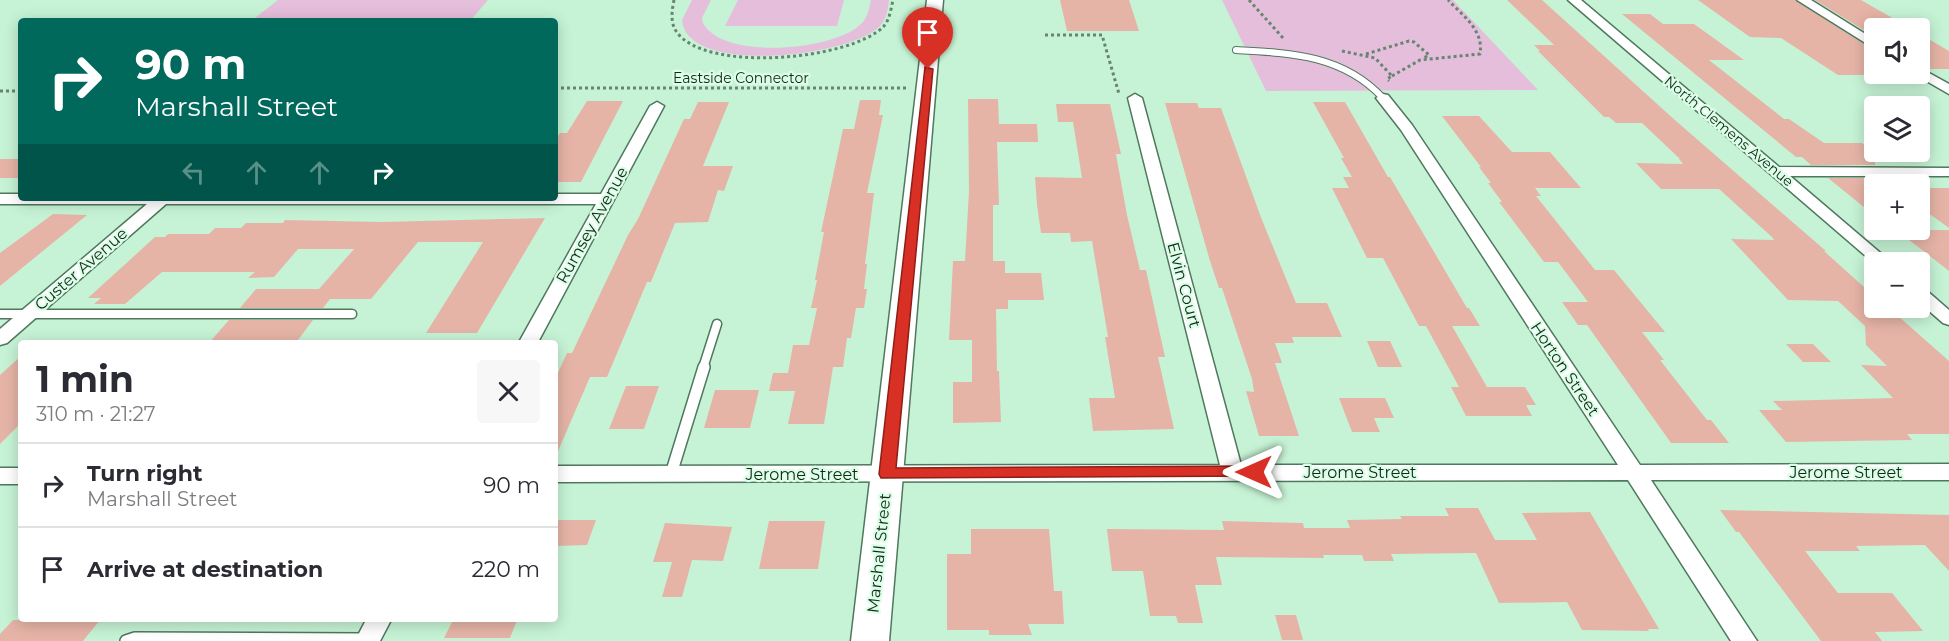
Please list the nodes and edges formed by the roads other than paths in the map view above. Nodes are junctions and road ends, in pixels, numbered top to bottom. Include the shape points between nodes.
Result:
1 (934, 0) edge
2 (1574, 0) edge
3 (1803, 0) edge
4 (1864, 38) edge
5 (1236, 50) dead end
6 (1930, 78) edge
7 (1949, 90) edge
8 (1127, 97) road end
9 (1383, 98) joint
10 (657, 106) dead end
11 (1776, 171) junction
12 (1949, 172) edge
13 (0, 199) edge
14 (18, 199) edge
15 (558, 199) edge
16 (607, 199) junction
17 (160, 201) edge
18 (1871, 252) edge
19 (1930, 303) edge
20 (30, 313) junction
21 (0, 314) edge
22 (352, 314) dead end
23 (1949, 319) edge
24 (717, 324) dead end
25 (0, 339) edge
26 (529, 340) edge
27 (1232, 472) junction
28 (1949, 472) edge
29 (1634, 473) junction
30 (558, 474) edge
31 (671, 474) junction
32 (887, 474) junction
33 (0, 476) edge
34 (18, 476) edge
35 (372, 633) edge
36 (126, 641) edge
37 (870, 641) edge
38 (1745, 641) edge

1 - 32 street, Marshall Street
2 - 11 street, North Clemens Avenue
3 - 4 street
5 - 9 lane via 1323,61 1374,85
6 - 7 street
8 - 27 street, Elvin Court
9 - 29 street, Horton Street via 1407,128
10 - 16 street, Rumsey Avenue
11 - 12 street
11 - 18 street, North Clemens Avenue
13 - 14 street
15 - 16 street
16 - 26 street, Rumsey Avenue
17 - 20 street, Custer Avenue
19 - 23 street
20 - 21 lane
20 - 22 lane
20 - 25 street, Custer Avenue
24 - 31 lane
27 - 29 street, Jerome Street
27 - 32 street, Jerome Street
28 - 29 street, Jerome Street
29 - 38 street, Horton Street
30 - 31 street, Jerome Street
31 - 32 street, Jerome Street
32 - 37 street, Marshall Street
33 - 34 street
35 - 36 lane

